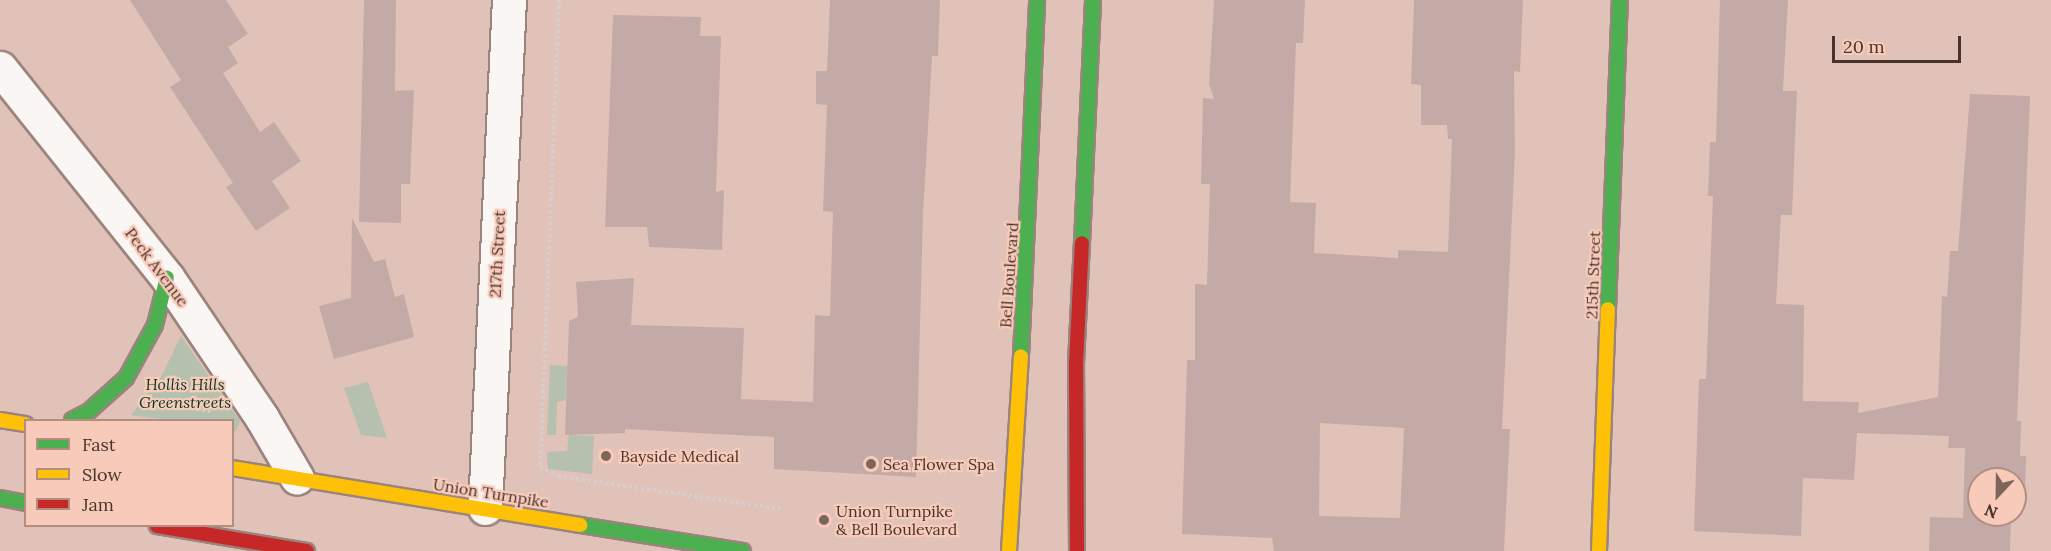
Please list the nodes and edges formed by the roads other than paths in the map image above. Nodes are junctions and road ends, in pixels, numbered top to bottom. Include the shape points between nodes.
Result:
1 (509, 0) edge
2 (1037, 0) edge
3 (1093, 0) edge
4 (1620, 0) edge
5 (0, 68) edge
6 (167, 277) junction
7 (74, 419) edge
8 (0, 420) edge
9 (24, 424) edge
10 (234, 468) edge
11 (297, 478) junction
12 (0, 498) edge
13 (24, 503) edge
14 (485, 508) junction
15 (169, 527) edge
16 (307, 551) edge
17 (743, 551) edge
18 (1009, 551) edge
19 (1077, 551) edge
20 (1599, 551) edge

1 - 14 street, 217th Street
2 - 18 street, Bell Boulevard via 1032,174
3 - 19 street via 1076,364
4 - 20 street, 215th Street
5 - 6 street, Peck Avenue
6 - 7 street via 155,325 126,378 88,412
6 - 11 street, Peck Avenue via 262,418
8 - 9 street
10 - 11 street, Union Turnpike
11 - 14 street, Union Turnpike
12 - 13 street
14 - 17 street, Union Turnpike
15 - 16 street

